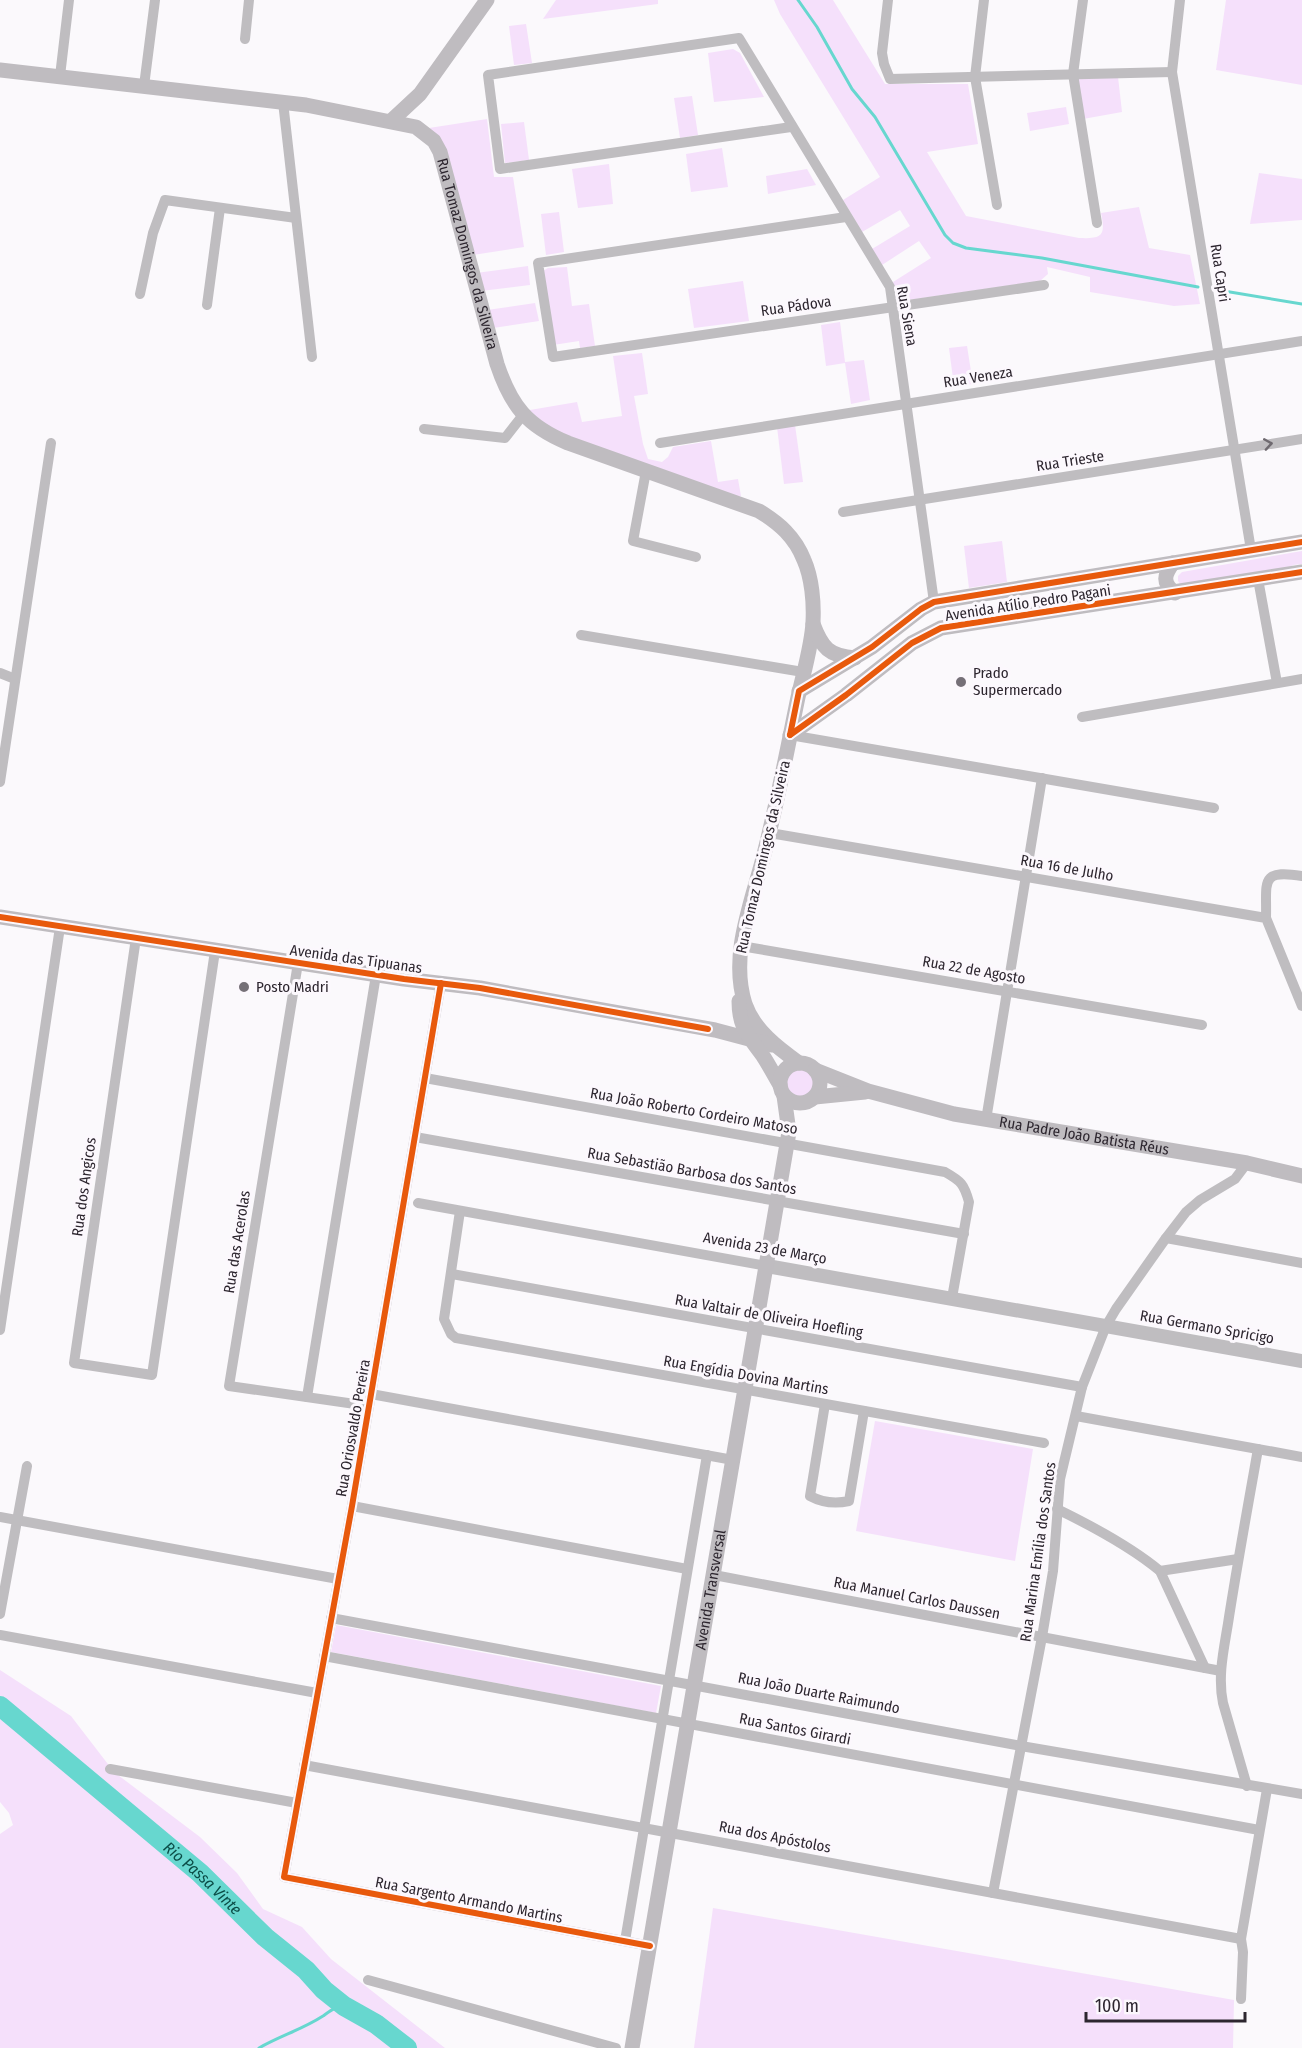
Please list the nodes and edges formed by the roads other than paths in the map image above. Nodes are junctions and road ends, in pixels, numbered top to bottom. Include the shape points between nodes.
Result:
1 (69, 0) edge
2 (155, 0) edge
3 (249, 0) edge
4 (487, 0) edge
5 (888, 0) edge
6 (984, 0) edge
7 (1083, 0) edge
8 (1180, 0) edge
9 (245, 39) dead end
10 (0, 70) edge
11 (1172, 72) junction
12 (1073, 74) junction
13 (60, 76) junction
14 (975, 77) junction
15 (144, 86) junction
16 (420, 94) junction
17 (283, 102) junction
18 (392, 122) junction
19 (416, 127) junction
20 (791, 127) junction
21 (997, 205) dead end
22 (220, 208) junction
23 (846, 217) junction
24 (296, 219) junction
25 (1097, 223) dead end
26 (1044, 285) dead end
27 (140, 294) dead end
28 (207, 306) dead end
29 (892, 307) junction
30 (1302, 341) edge
31 (1219, 355) junction
32 (312, 357) dead end
33 (906, 404) junction
34 (523, 415) junction
35 (424, 429) dead end
36 (1302, 439) edge
37 (51, 443) dead end
38 (660, 443) dead end
39 (1234, 450) junction
40 (646, 471) junction
41 (920, 500) junction
42 (843, 512) dead end
43 (1302, 542) edge
44 (1251, 550) junction
45 (696, 557) dead end
46 (1173, 563) junction
47 (1302, 572) edge
48 (1258, 579) junction
49 (1036, 585) junction
50 (1175, 593) junction
51 (934, 602) junction
52 (981, 621) junction
53 (813, 624) junction
54 (581, 635) dead end
55 (855, 658) junction
56 (803, 672) junction
57 (0, 674) edge
58 (15, 679) junction
59 (1302, 679) edge
60 (1277, 683) junction
61 (799, 691) junction
62 (1082, 717) dead end
63 (790, 735) junction
64 (1042, 778) junction
65 (0, 782) edge
66 (1214, 808) dead end
67 (770, 832) junction
68 (1302, 876) edge
69 (1026, 877) junction
70 (0, 918) edge
71 (1266, 918) junction
72 (60, 927) junction
73 (136, 938) junction
74 (741, 946) junction
75 (215, 951) junction
76 (298, 963) junction
77 (376, 975) junction
78 (441, 983) junction
79 (741, 986) junction
80 (1007, 991) junction
81 (1300, 994) edge
82 (1302, 1006) edge
83 (739, 1011) junction
84 (1202, 1025) dead end
85 (729, 1033) junction
86 (748, 1037) junction
87 (775, 1046) junction
88 (799, 1063) junction
89 (815, 1070) junction
90 (425, 1078) junction
91 (782, 1090) junction
92 (868, 1091) junction
93 (813, 1098) junction
94 (986, 1120) junction
95 (415, 1137) junction
96 (789, 1138) junction
97 (1247, 1163) junction
98 (1302, 1176) edge
99 (778, 1201) junction
100 (418, 1203) dead end
101 (460, 1211) junction
102 (964, 1234) junction
103 (1166, 1238) junction
104 (1302, 1263) edge
105 (767, 1266) junction
106 (452, 1274) junction
107 (952, 1298) junction
108 (1106, 1326) junction
109 (756, 1329) junction
110 (0, 1330) edge
111 (1302, 1361) edge
112 (1082, 1387) junction
113 (745, 1390) junction
114 (371, 1394) junction
115 (308, 1397) junction
116 (825, 1404) junction
117 (369, 1406) junction
118 (864, 1411) junction
119 (1076, 1416) junction
120 (1044, 1443) dead end
121 (1258, 1449) junction
122 (706, 1455) junction
123 (1302, 1457) edge
124 (733, 1460) junction
125 (27, 1466) dead end
126 (352, 1506) junction
127 (1057, 1509) junction
128 (0, 1517) edge
129 (17, 1520) junction
130 (1238, 1559) junction
131 (687, 1569) junction
132 (1160, 1571) junction
133 (714, 1575) junction
134 (338, 1579) junction
135 (0, 1614) edge
136 (331, 1618) junction
137 (0, 1635) edge
138 (1042, 1637) junction
139 (324, 1656) junction
140 (1205, 1668) junction
141 (1221, 1671) junction
142 (669, 1681) junction
143 (695, 1685) junction
144 (317, 1693) junction
145 (662, 1719) junction
146 (688, 1724) junction
147 (1021, 1746) junction
148 (304, 1765) junction
149 (110, 1769) dead end
150 (1014, 1785) junction
151 (1247, 1786) junction
152 (1267, 1789) junction
153 (1302, 1794) edge
154 (297, 1803) junction
155 (644, 1828) junction
156 (1259, 1830) junction
157 (669, 1833) junction
158 (284, 1877) joint
159 (993, 1893) junction
160 (1241, 1939) junction
161 (626, 1941) junction
162 (650, 1946) junction
163 (368, 1980) dead end
164 (1241, 1999) dead end
165 (616, 2048) edge
166 (632, 2048) edge

1 - 13 street
2 - 15 street
3 - 9 street
4 - 16 main road
5 - 14 street via 882,53 890,79
6 - 14 street
7 - 12 street
8 - 11 street, Rua Capri
10 - 13 main road
11 - 12 street
11 - 31 street, Rua Capri
12 - 14 street
12 - 25 street
13 - 15 main road
14 - 21 street
15 - 17 main road
16 - 18 main road
16 - 19 main road
17 - 18 main road
17 - 24 street
18 - 19 main road
19 - 34 main road, Rua Tomaz Domingos da Silveira via 434,141 440,152 500,373 508,395
20 - 20 street, Rua Siena via 738,38 488,75 500,169
20 - 23 street, Rua Siena
22 - 24 street
22 - 27 street via 165,200 153,233
22 - 28 street
23 - 29 street, Rua Siena via 890,287
23 - 29 street, Rua Pádova via 538,263 553,357
24 - 32 street
26 - 29 street, Rua Pádova
29 - 33 street, Rua Siena
30 - 31 street, Rua Veneza
31 - 33 street, Rua Veneza
31 - 39 street, Rua Capri
33 - 38 street, Rua Veneza
33 - 41 street, Rua Siena
34 - 35 street via 505,438
34 - 40 main road, Rua Tomaz Domingos da Silveira via 552,436
39 -> 36 street, Rua Trieste
37 - 58 street
39 - 41 street, Rua Trieste
39 - 44 street, Rua Capri
40 - 45 street via 633,541
40 - 53 main road, Rua Tomaz Domingos da Silveira via 735,501 776,521 804,560
41 - 42 street, Rua Trieste
41 - 51 street, Rua Siena
43 - 44 main road, Avenida Atílio Pedro Pagani
44 - 46 main road, Avenida Atílio Pedro Pagani
46 - 49 main road, Avenida Atílio Pedro Pagani
46 - 50 main road via 1165,577
47 - 48 main road, Avenida Atílio Pedro Pagani
48 - 50 main road, Avenida Atílio Pedro Pagani
48 - 60 street
49 - 51 main road, Avenida Atílio Pedro Pagani
49 - 52 main road via 1015,594 981,600
50 - 52 main road, Avenida Atílio Pedro Pagani
51 - 55 main road, Avenida Atílio Pedro Pagani
52 - 63 main road, Avenida Atílio Pedro Pagani via 941,628 922,636
53 - 55 main road, Rua Tomaz Domingos da Silveira via 824,648 835,655
53 - 56 main road, Rua Tomaz Domingos da Silveira
54 - 56 street
55 - 61 main road, Avenida Atílio Pedro Pagani
56 - 61 main road, Rua Tomaz Domingos da Silveira
57 - 58 street
58 - 65 street
59 - 60 street
60 - 62 street
61 - 63 main road, Rua Tomaz Domingos da Silveira
63 - 64 street
63 - 67 main road, Rua Tomaz Domingos da Silveira
64 - 66 street
64 - 69 street
67 - 69 street, Rua 16 de Julho
67 - 74 main road, Rua Tomaz Domingos da Silveira
68 - 71 street via 1282,873 1269,878
69 - 71 street, Rua 16 de Julho
69 - 80 street
70 - 72 main road, Avenida das Tipuanas
71 - 81 street
72 - 73 main road, Avenida das Tipuanas
72 - 110 street
73 - 75 main road, Avenida das Tipuanas
73 - 75 street, Rua dos Angicos via 74,1363 152,1375
74 - 79 main road, Rua Tomaz Domingos da Silveira
74 - 80 street, Rua 22 de Agosto
75 - 76 main road, Avenida das Tipuanas
76 - 77 main road, Avenida das Tipuanas
76 - 115 street, Rua das Acerolas via 229,1386
77 - 78 main road, Avenida das Tipuanas
77 - 115 street
78 - 85 main road, Avenida das Tipuanas
78 - 90 street, Rua Oriosvaldo Pereira
79 - 83 main road, Rua Tomaz Domingos da Silveira
79 - 87 main road, Rua Tomaz Domingos da Silveira via 750,1014
80 - 84 street, Rua 22 de Agosto
80 - 94 street
81 - 82 street
83 - 85 main road
83 - 86 main road, Rua Tomaz Domingos da Silveira
85 - 86 main road, Avenida das Tipuanas
86 - 87 main road, Avenida das Tipuanas
86 - 91 main road
87 - 88 main road
88 - 89 main road
88 - 91 main road via 785,1070 780,1080
89 - 92 main road, Rua Padre João Batista Réus
89 - 93 main road via 820,1086
90 - 95 street, Rua Oriosvaldo Pereira
90 - 96 street, Rua João Roberto Cordeiro Matoso
91 - 93 main road via 794,1102
91 - 96 main road, Avenida Transversal
92 - 93 main road, Rua Padre João Batista Réus
92 - 94 main road, Rua Padre João Batista Réus
93 - 96 main road, Avenida Transversal
94 - 97 main road, Rua Padre João Batista Réus
95 - 99 street, Rua Sebastião Barbosa dos Santos
95 - 114 street, Rua Oriosvaldo Pereira
96 - 99 main road, Avenida Transversal
96 - 102 street, Rua João Roberto Cordeiro Matoso via 945,1172 965,1187 969,1202
97 - 98 main road, Rua Padre João Batista Réus
97 - 103 street, Rua Marina Emília dos Santos via 1235,1179 1186,1212
99 - 102 street, Rua Sebastião Barbosa dos Santos
99 - 105 main road, Avenida Transversal
100 - 101 street, Avenida 23 de Março
101 - 105 street, Avenida 23 de Março
101 - 106 street
102 - 107 street
103 - 104 street
103 - 108 street, Rua Marina Emília dos Santos
105 - 107 street, Avenida 23 de Março
105 - 109 main road, Avenida Transversal
106 - 109 street, Rua Valtair de Oliveira Hoefling
106 - 113 street, Rua Engídia Dovina Martins via 444,1319 456,1338
107 - 108 street, Avenida 23 de Março
108 - 111 street, Rua Germano Spricigo
108 - 112 street, Rua Marina Emília dos Santos
109 - 112 street, Rua Valtair de Oliveira Hoefling
109 - 113 main road, Avenida Transversal
112 - 119 street, Rua Marina Emília dos Santos
113 - 116 street, Rua Engídia Dovina Martins
113 - 124 main road, Avenida Transversal
114 - 117 street, Rua Oriosvaldo Pereira
114 - 122 street
115 - 117 street, Rua das Acerolas
116 - 118 street, Rua Engídia Dovina Martins
116 - 118 street via 810,1496 821,1502 849,1502
117 - 126 street, Rua Oriosvaldo Pereira
118 - 120 street, Rua Engídia Dovina Martins
119 - 121 street
119 - 127 street, Rua Marina Emília dos Santos via 1060,1479
121 - 123 street
121 - 130 street
122 - 124 street
122 - 131 street
124 - 133 main road, Avenida Transversal
125 - 129 street
126 - 131 street
126 - 134 street, Rua Oriosvaldo Pereira
127 - 132 street
127 - 138 street, Rua Marina Emília dos Santos via 1053,1571
128 - 129 street
129 - 134 street
129 - 135 street
130 - 132 street
130 - 141 street
131 - 142 street
132 - 140 street
133 - 138 street, Rua Manuel Carlos Daussen
133 - 143 main road, Avenida Transversal
134 - 136 street, Rua Oriosvaldo Pereira
136 - 139 street, Rua Oriosvaldo Pereira
136 - 142 street, Rua João Duarte Raimundo
137 - 144 street
138 - 140 street, Rua Manuel Carlos Daussen
138 - 147 street, Rua Marina Emília dos Santos
139 - 144 street, Rua Oriosvaldo Pereira
139 - 145 street, Rua Santos Girardi
140 - 141 street, Rua Manuel Carlos Daussen
141 - 151 street via 1223,1703
142 - 143 street, Rua João Duarte Raimundo
142 - 145 street
143 - 146 main road, Avenida Transversal
143 - 147 street, Rua João Duarte Raimundo
144 - 148 street, Rua Oriosvaldo Pereira
145 - 146 street, Rua Santos Girardi
145 - 155 street
146 - 150 street, Rua Santos Girardi
146 - 157 main road, Avenida Transversal
147 - 150 street, Rua Marina Emília dos Santos
147 - 151 street, Rua João Duarte Raimundo
148 - 154 street, Rua Oriosvaldo Pereira
148 - 155 street, Rua dos Apóstolos
149 - 154 street
150 - 156 street, Rua Santos Girardi
150 - 159 street, Rua Marina Emília dos Santos
151 - 152 street, Rua João Duarte Raimundo
152 - 153 street, Rua João Duarte Raimundo
152 - 156 street
154 - 158 street, Rua Oriosvaldo Pereira
155 - 157 street, Rua dos Apóstolos
155 - 161 street
156 - 160 street
157 - 159 street, Rua dos Apóstolos
157 - 162 main road, Avenida Transversal
158 - 161 street, Rua Sargento Armando Martins
159 - 160 street, Rua dos Apóstolos
160 - 164 street
161 - 162 street, Rua Sargento Armando Martins
162 - 166 main road, Avenida Transversal
163 - 165 street

